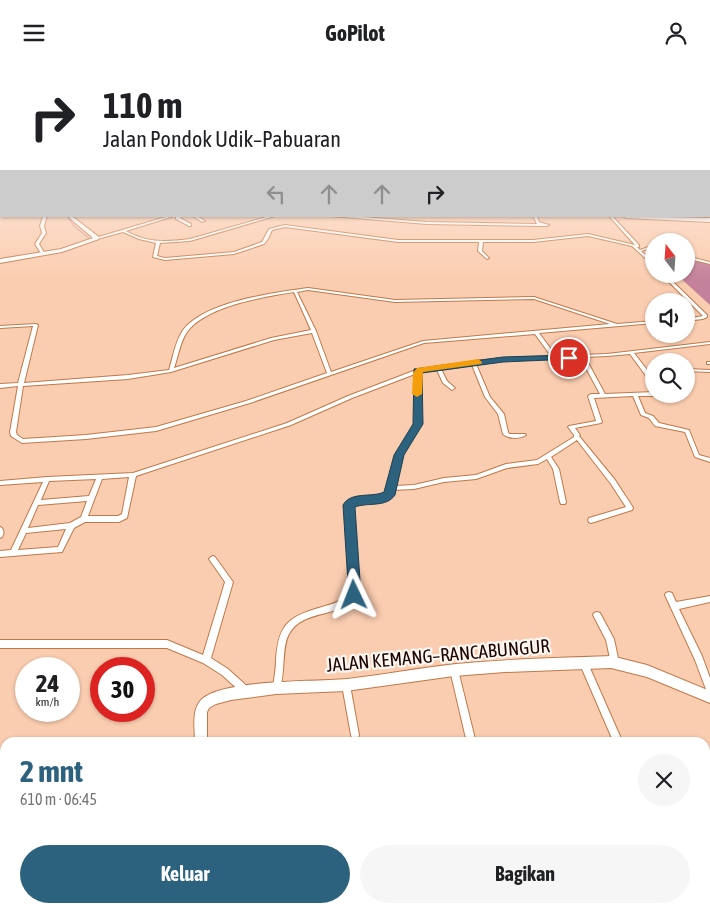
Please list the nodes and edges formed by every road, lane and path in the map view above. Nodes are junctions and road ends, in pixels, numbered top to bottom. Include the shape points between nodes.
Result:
1 (45, 217) edge
2 (70, 217) edge
3 (170, 217) edge
4 (180, 217) edge
5 (196, 217) edge
6 (270, 217) edge
7 (346, 217) edge
8 (536, 217) edge
9 (541, 217) edge
10 (611, 217) edge
11 (647, 217) edge
12 (663, 217) edge
13 (710, 220) edge
14 (203, 221) dead end
15 (190, 225) dead end
16 (542, 225) junction
17 (547, 230) dead end
18 (124, 231) junction
19 (552, 234) dead end
20 (97, 238) junction
21 (557, 238) junction
22 (481, 241) junction
23 (158, 243) junction
24 (645, 249) edge
25 (642, 250) junction
26 (645, 253) edge
27 (43, 254) junction
28 (645, 256) edge
29 (487, 258) dead end
30 (695, 259) edge
31 (0, 261) edge
32 (710, 263) edge
33 (671, 283) edge
34 (677, 283) edge
35 (295, 291) junction
36 (681, 293) edge
37 (695, 306) edge
38 (710, 314) edge
39 (695, 319) edge
40 (601, 320) junction
41 (645, 323) edge
42 (618, 325) junction
43 (0, 327) edge
44 (600, 327) junction
45 (314, 331) junction
46 (536, 332) junction
47 (710, 343) edge
48 (631, 352) junction
49 (582, 357) junction
50 (555, 358) junction
51 (473, 363) junction
52 (438, 367) junction
53 (695, 370) edge
54 (171, 371) junction
55 (418, 371) junction
56 (710, 371) edge
57 (645, 372) edge
58 (329, 373) junction
59 (21, 383) junction
60 (0, 386) edge
61 (452, 388) dead end
62 (603, 395) junction
63 (645, 395) edge
64 (635, 396) junction
65 (523, 435) dead end
66 (577, 437) junction
67 (548, 457) junction
68 (710, 460) edge
69 (133, 475) junction
70 (100, 476) junction
71 (47, 479) junction
72 (0, 483) edge
73 (393, 488) junction
74 (91, 498) junction
75 (563, 502) dead end
76 (36, 503) junction
77 (84, 519) junction
78 (591, 520) dead end
79 (71, 526) junction
80 (0, 530) edge
81 (23, 531) junction
82 (0, 535) edge
83 (14, 552) junction
84 (0, 555) edge
85 (213, 559) dead end
86 (669, 595) dead end
87 (710, 599) edge
88 (675, 606) junction
89 (597, 615) dead end
90 (0, 644) edge
91 (206, 660) junction
92 (583, 662) junction
93 (615, 663) junction
94 (454, 670) junction
95 (346, 685) junction
96 (276, 688) junction
97 (710, 689) edge
98 (247, 692) junction
99 (710, 697) edge
100 (355, 735) dead end
101 (201, 737) edge
102 (471, 737) edge
103 (616, 737) edge

1 - 27 street via 44,235 37,244
2 - 20 street
3 - 18 street
4 - 15 street via 177,218
5 - 14 street
6 - 23 street via 190,240
7 - 16 street via 427,223
8 - 16 street
9 - 16 street
10 - 25 street
11 - 13 highway
12 - 13 highway
16 - 17 street
18 - 20 street
18 - 23 street via 136,238
19 - 21 street
20 - 27 street
21 - 22 street
21 - 28 street via 588,235 627,243
22 - 23 street via 391,241 285,226 268,231 266,239 257,246 234,253 157,259
22 - 29 street via 480,251
24 - 25 street
25 - 26 street
27 - 31 street
30 - 32 street
33 - 36 street
34 - 38 street
35 - 40 street via 318,289 395,301 534,298
35 - 45 street
35 - 54 street via 227,307 201,317 182,336
37 - 39 street via 705,316
40 - 42 street
40 - 44 street
41 - 42 street
42 - 44 street
43 - 59 street via 36,325
44 - 46 street
45 - 54 street via 272,339
45 - 58 street
46 - 50 street
46 - 58 street via 423,342
47 - 48 street
48 - 49 street
48 - 57 street
49 - 50 street
49 - 62 street
50 - 51 street
51 - 52 street
51 - 65 street via 488,397 501,414 505,433 508,436
52 - 55 street
52 - 61 street
53 - 56 street
54 - 59 street via 128,377
55 - 69 street via 289,424
55 - 73 street via 418,424 399,455
58 - 59 street via 206,416 156,429 22,441 14,437 13,432
59 - 60 street
62 - 64 street
62 - 66 street via 590,397 599,421 571,427
63 - 64 street
64 - 68 street via 643,414 651,417 657,425 687,431 697,456
66 - 67 street
66 - 78 street via 613,481 630,508
67 - 73 street via 538,462 506,466 476,477
67 - 75 street via 556,469
69 - 70 street
69 - 77 street via 124,516 119,519
70 - 71 street
70 - 74 street
71 - 72 street
71 - 76 street
73 - 96 street via 384,499 354,501 349,505 354,595 290,625 282,641 281,670
74 - 76 street
74 - 77 street
76 - 81 street
77 - 79 street
79 - 81 street
79 - 83 street via 60,550
80 - 82 street
81 - 83 street
83 - 84 street
85 - 91 street via 229,582
86 - 88 street
87 - 88 street
88 - 97 street
89 - 93 street via 610,639
90 - 91 street via 167,644
91 - 98 street
92 - 93 street, JALAN KEMANG–RANCABUNGUR
92 - 94 street, JALAN KEMANG–RANCABUNGUR
92 - 103 street
93 - 99 street, JALAN KEMANG–RANCABUNGUR via 647,671
94 - 95 street, JALAN KEMANG–RANCABUNGUR
94 - 102 street
95 - 96 street, JALAN KEMANG–RANCABUNGUR
95 - 100 street
96 - 98 street, JALAN KEMANG–RANCABUNGUR
98 - 101 street, JALAN KEMANG–RANCABUNGUR via 213,699 205,704 200,718

